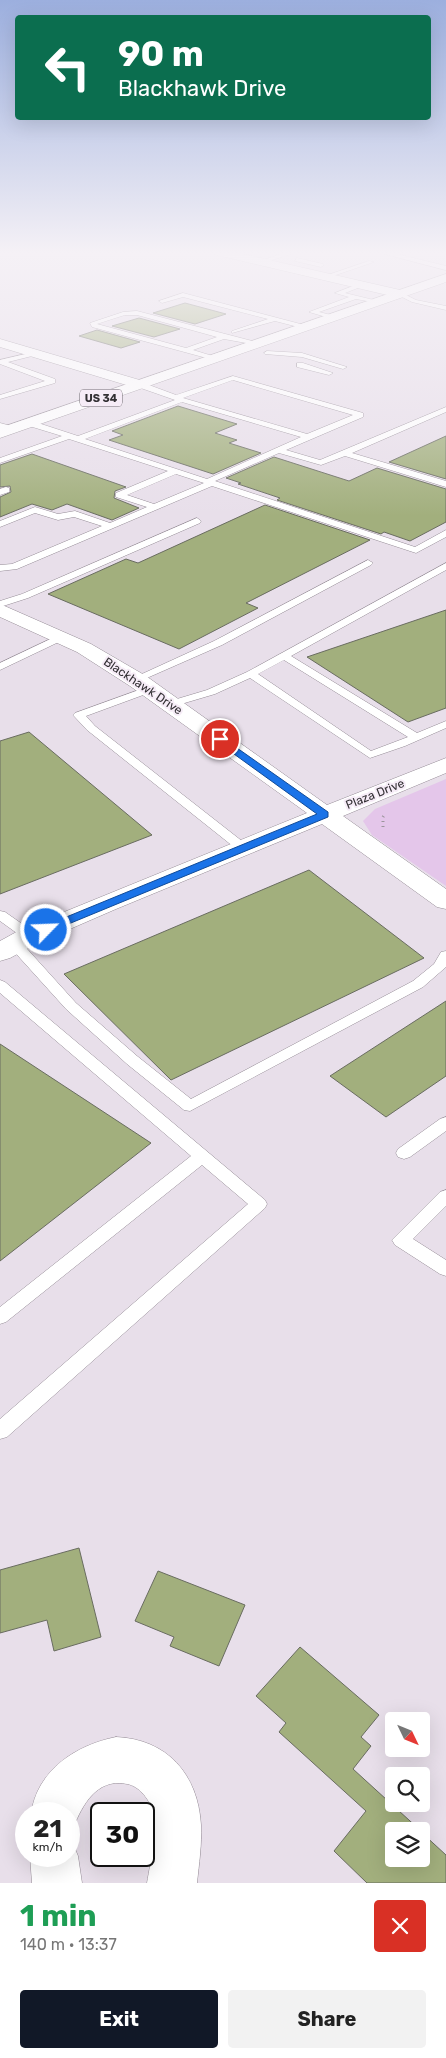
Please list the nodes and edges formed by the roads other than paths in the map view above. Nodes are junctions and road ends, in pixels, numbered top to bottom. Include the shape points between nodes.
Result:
1 (147, 340) edge
2 (215, 340) edge
3 (234, 340) edge
4 (267, 340) edge
5 (0, 343) edge
6 (252, 345) junction
7 (185, 350) junction
8 (267, 353) junction
9 (34, 354) junction
10 (282, 354) junction
11 (214, 358) junction
12 (0, 362) edge
13 (336, 370) junction
14 (138, 384) junction
15 (0, 397) edge
16 (179, 399) junction
17 (446, 409) edge
18 (29, 423) junction
19 (4, 429) edge
20 (308, 437) junction
21 (74, 438) junction
22 (278, 450) junction
23 (344, 453) junction
24 (0, 461) edge
25 (176, 471) junction
26 (210, 482) junction
27 (446, 484) edge
28 (0, 488) edge
29 (0, 492) edge
30 (154, 507) junction
31 (197, 520) dead end
32 (0, 524) edge
33 (109, 526) junction
34 (446, 533) edge
35 (368, 563) dead end
36 (446, 566) edge
37 (0, 568) edge
38 (0, 604) edge
39 (0, 610) edge
40 (61, 637) junction
41 (284, 656) junction
42 (1, 665) edge
43 (251, 674) junction
44 (143, 684) junction
45 (171, 704) junction
46 (446, 724) edge
47 (416, 737) junction
48 (446, 765) edge
49 (325, 814) junction
50 (243, 848) junction
51 (446, 901) edge
52 (0, 914) edge
53 (15, 944) edge
54 (446, 956) edge
55 (0, 985) edge
56 (446, 1123) edge
57 (404, 1153) dead end
58 (202, 1156) junction
59 (446, 1196) edge
60 (446, 1269) edge
61 (0, 1317) edge
62 (0, 1431) edge
63 (61, 1802) edge
64 (55, 1867) edge
65 (57, 1883) edge
66 (172, 1883) edge

1 - 7 lane
2 - 7 lane
3 - 6 lane
4 - 6 street, US 34
5 - 9 street
6 - 8 lane
6 - 11 street, US 34
7 - 11 lane
8 - 10 lane
8 - 10 lane via 291,359
9 - 12 lane
9 - 14 street
10 - 13 lane via 302,355
11 - 14 street, US 34
12 - 15 lane via 52,381
13 - 13 lane via 305,363
14 - 16 lane
14 - 18 street, US 34
16 - 20 lane
16 - 20 lane via 233,378 360,415
16 - 21 lane
17 - 23 lane
18 - 19 street, US 34
18 - 21 lane
20 - 22 lane
21 - 24 lane
21 - 25 lane
22 - 23 lane via 321,463
22 - 26 lane
23 - 27 lane
25 - 26 lane
25 - 30 lane via 120,495
26 - 30 lane
26 - 34 lane via 416,550
28 - 29 lane via 6,490
30 - 33 lane
31 - 38 lane
32 - 33 lane via 35,510 58,517 75,514
33 - 37 lane via 14,567
35 - 44 lane
36 - 41 lane
39 - 40 street, Blackhawk Drive
40 - 42 lane
40 - 44 street, Blackhawk Drive
41 - 43 lane
41 - 47 lane
43 - 45 lane via 211,692
43 - 47 lane via 370,755
44 - 45 street, Blackhawk Drive
44 - 50 lane via 79,715 91,728
45 - 49 street, Blackhawk Drive
46 - 47 lane
48 - 49 street, Plaza Drive
49 - 50 street, Plaza Drive
49 - 51 street, Blackhawk Drive
50 - 53 street, Plaza Drive
52 - 53 lane
53 - 54 lane via 71,1006 190,1106 418,984 439,967
55 - 58 lane
56 - 57 lane
58 - 61 lane
58 - 62 lane via 259,1204
59 - 60 lane via 401,1240
63 - 66 street via 70,1784 90,1767 113,1759 136,1762 154,1772 170,1792 177,1819
64 - 65 street

